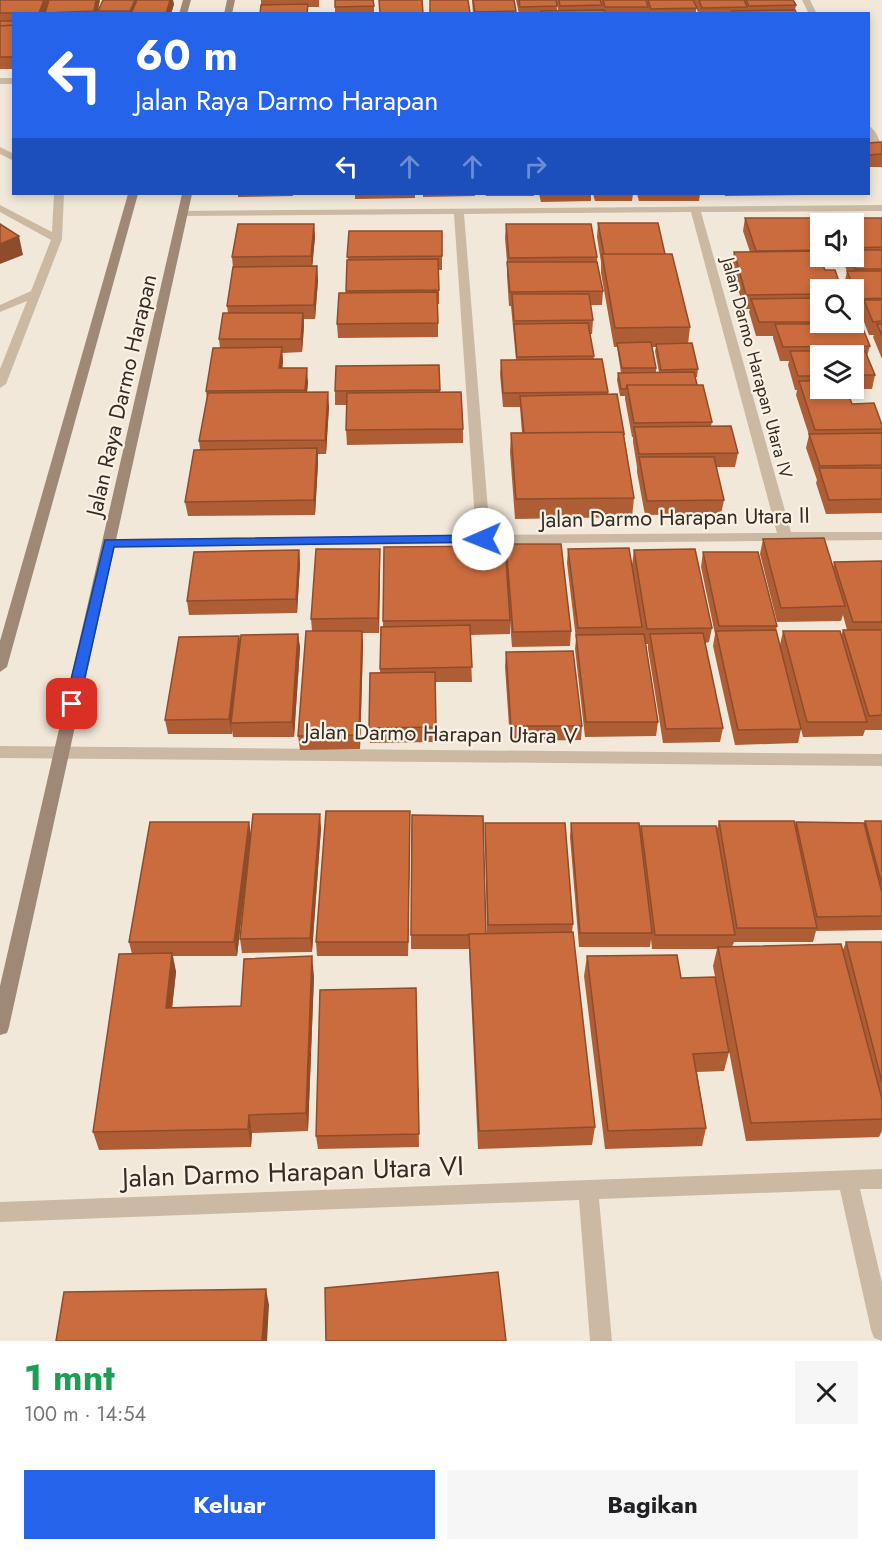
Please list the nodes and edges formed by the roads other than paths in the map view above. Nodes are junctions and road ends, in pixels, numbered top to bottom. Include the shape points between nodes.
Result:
1 (870, 132) edge
2 (882, 155) edge
3 (59, 195) edge
4 (133, 195) edge
5 (188, 195) edge
6 (0, 208) edge
7 (882, 208) edge
8 (695, 209) junction
9 (459, 211) junction
10 (183, 213) junction
11 (57, 238) junction
12 (33, 294) junction
13 (0, 309) edge
14 (0, 384) edge
15 (882, 536) edge
16 (785, 537) junction
17 (483, 539) junction
18 (109, 543) junction
19 (0, 667) edge
20 (62, 751) junction
21 (0, 752) edge
22 (882, 760) edge
23 (0, 1027) edge
24 (882, 1179) edge
25 (848, 1180) junction
26 (588, 1190) junction
27 (0, 1212) edge
28 (882, 1330) edge
29 (601, 1341) edge

1 - 2 street
3 - 11 street
4 - 19 street, Jalan Raya Darmo Harapan
5 - 10 street, Jalan Raya Darmo Harapan
6 - 11 street
7 - 8 street
8 - 9 street
8 - 16 street, Jalan Darmo Harapan Utara IV
9 - 10 street
9 - 17 street
10 - 18 street, Jalan Raya Darmo Harapan
11 - 12 street
12 - 13 street
12 - 14 street
15 - 16 street, Jalan Darmo Harapan Utara II
16 - 17 street, Jalan Darmo Harapan Utara II
17 - 18 street, Jalan Darmo Harapan Utara II
18 - 20 street, Jalan Raya Darmo Harapan
20 - 21 street, Jalan Darmo Harapan Utara V
20 - 22 street, Jalan Darmo Harapan Utara V
20 - 23 street, Jalan Raya Darmo Harapan
24 - 25 street, Jalan Darmo Harapan Utara VI
25 - 26 street, Jalan Darmo Harapan Utara VI
25 - 28 street
26 - 27 street, Jalan Darmo Harapan Utara VI
26 - 29 street

